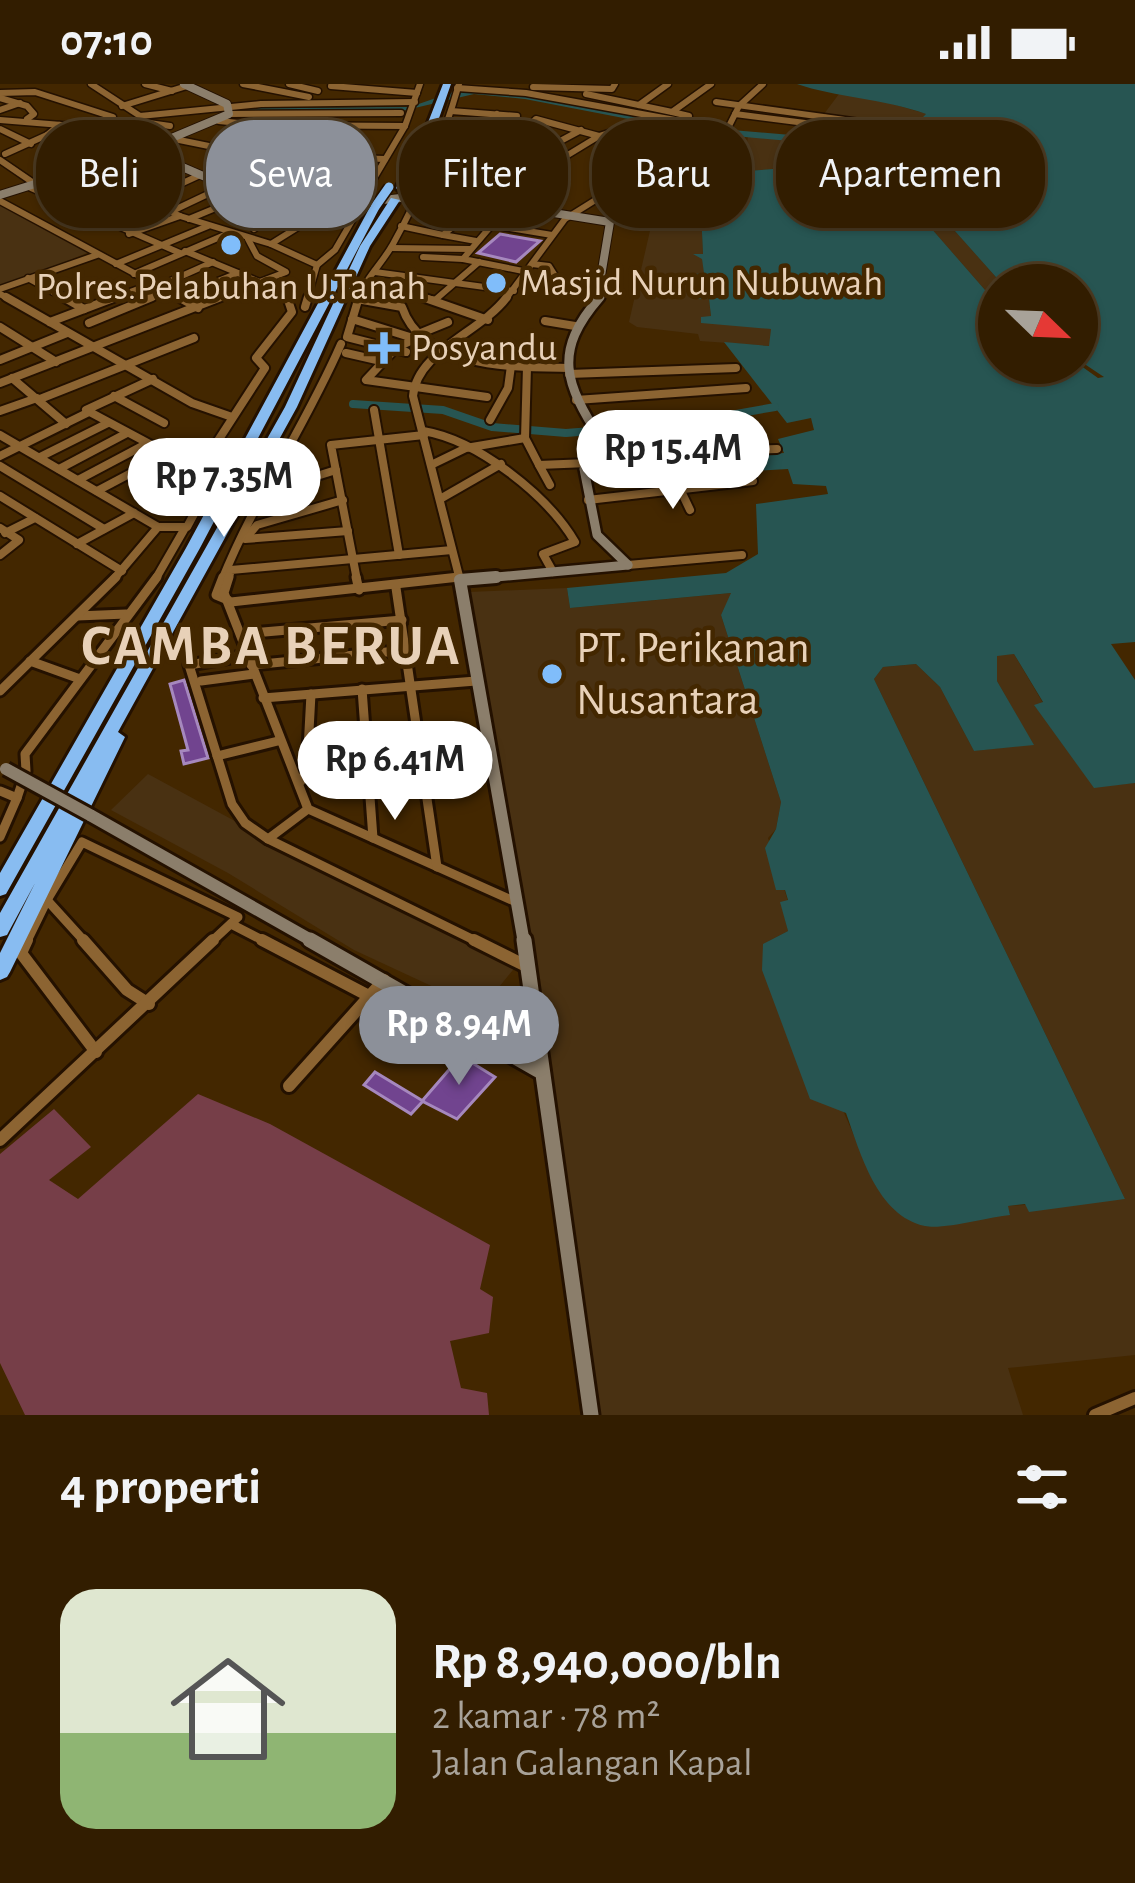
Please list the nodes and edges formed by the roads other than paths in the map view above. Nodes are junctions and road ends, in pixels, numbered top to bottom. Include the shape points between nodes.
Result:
1 (43, 84) edge
2 (91, 84) edge
3 (145, 84) edge
4 (243, 84) edge
5 (289, 84) edge
6 (420, 84) edge
7 (615, 84) edge
8 (668, 84) edge
9 (711, 84) edge
10 (185, 85) edge
11 (334, 85) edge
12 (759, 85) edge
13 (18, 86) edge
14 (575, 86) edge
15 (447, 87) edge
16 (532, 88) edge
17 (172, 91) junction
18 (318, 92) junction
19 (417, 93) junction
20 (586, 94) dead end
21 (0, 95) edge
22 (309, 97) junction
23 (808, 101) dead end
24 (414, 102) junction
25 (716, 102) dead end
26 (20, 103) junction
27 (126, 104) junction
28 (300, 105) junction
29 (639, 105) junction
30 (441, 108) junction
31 (0, 110) edge
32 (229, 110) junction
33 (737, 110) junction
34 (672, 112) junction
35 (401, 113) dead end
36 (497, 114) junction
37 (804, 115) junction
38 (517, 116) junction
39 (689, 116) dead end
40 (113, 118) dead end
41 (826, 118) junction
42 (536, 119) joint
43 (220, 120) edge
44 (285, 120) edge
45 (341, 120) edge
46 (407, 120) edge
47 (441, 120) edge
48 (493, 120) edge
49 (514, 120) edge
50 (659, 120) edge
51 (734, 120) edge
52 (842, 120) edge
53 (23, 122) junction
54 (36, 123) edge
55 (0, 124) edge
56 (581, 130) junction
57 (592, 134) edge
58 (399, 135) edge
59 (568, 137) edge
60 (36, 142) edge
61 (31, 145) junction
62 (3, 157) edge
63 (375, 159) edge
64 (385, 159) junction
65 (182, 168) edge
66 (17, 171) junction
67 (200, 175) junction
68 (0, 176) edge
69 (206, 177) edge
70 (182, 183) edge
71 (34, 186) junction
72 (375, 186) edge
73 (395, 191) junction
74 (0, 198) edge
75 (375, 201) edge
76 (206, 210) edge
77 (184, 218) junction
78 (206, 225) edge
79 (206, 227) edge
80 (213, 228) edge
81 (297, 228) edge
82 (347, 228) edge
83 (356, 228) edge
84 (400, 228) edge
85 (411, 228) edge
86 (449, 228) edge
87 (488, 228) edge
88 (504, 228) edge
89 (558, 228) edge
90 (609, 228) edge
91 (130, 234) junction
92 (227, 234) junction
93 (441, 234) junction
94 (552, 235) junction
95 (248, 239) junction
96 (476, 241) junction
97 (271, 244) junction
98 (159, 246) junction
99 (391, 248) junction
100 (401, 248) junction
101 (470, 250) junction
102 (425, 251) junction
103 (183, 252) junction
104 (98, 254) junction
105 (548, 258) dead end
106 (463, 259) junction
107 (212, 262) junction
108 (479, 262) junction
109 (116, 264) junction
110 (532, 264) junction
111 (317, 266) junction
112 (375, 272) junction
113 (238, 273) junction
114 (134, 274) junction
115 (386, 274) junction
116 (28, 278) junction
117 (413, 278) junction
118 (454, 283) junction
119 (266, 284) junction
120 (154, 285) junction
121 (363, 285) junction
122 (514, 291) junction
123 (0, 292) edge
124 (167, 292) junction
125 (553, 292) dead end
126 (178, 297) junction
127 (357, 298) junction
128 (435, 300) junction
129 (304, 307) dead end
130 (197, 308) junction
131 (84, 309) junction
132 (352, 319) junction
133 (488, 320) junction
134 (545, 321) dead end
135 (50, 322) junction
136 (89, 322) dead end
137 (448, 322) dead end
138 (575, 326) junction
139 (0, 327) edge
140 (68, 332) junction
141 (419, 334) junction
142 (194, 338) dead end
143 (345, 345) junction
144 (32, 347) junction
145 (98, 347) junction
146 (445, 349) junction
147 (513, 351) dead end
148 (398, 352) junction
149 (0, 360) edge
150 (382, 361) junction
151 (56, 362) junction
152 (127, 365) junction
153 (515, 366) junction
154 (527, 368) junction
155 (736, 368) dead end
156 (568, 371) junction
157 (628, 374) junction
158 (12, 378) junction
159 (153, 379) junction
160 (0, 382) edge
161 (746, 388) dead end
162 (412, 389) junction
163 (631, 396) junction
164 (114, 397) junction
165 (487, 397) dead end
166 (38, 399) junction
167 (576, 400) junction
168 (374, 410) dead end
169 (0, 411) edge
170 (89, 412) junction
171 (232, 417) junction
172 (490, 421) dead end
173 (108, 423) junction
174 (164, 423) dead end
175 (66, 424) junction
176 (127, 433) junction
177 (423, 433) junction
178 (0, 435) edge
179 (525, 438) junction
180 (377, 439) junction
181 (146, 444) junction
182 (600, 446) junction
183 (20, 447) junction
184 (466, 448) junction
185 (159, 449) dead end
186 (777, 449) dead end
187 (0, 456) edge
188 (40, 458) junction
189 (152, 462) dead end
190 (588, 463) junction
191 (501, 464) junction
192 (431, 465) junction
193 (539, 465) junction
194 (0, 466) edge
195 (59, 469) junction
196 (336, 470) junction
197 (77, 480) junction
198 (754, 481) dead end
199 (288, 484) dead end
200 (550, 485) dead end
201 (680, 489) junction
202 (97, 491) junction
203 (0, 496) edge
204 (440, 499) junction
205 (343, 500) junction
206 (588, 500) junction
207 (690, 510) dead end
208 (134, 513) junction
209 (35, 518) junction
210 (158, 526) junction
211 (185, 528) junction
212 (104, 529) junction
213 (348, 531) junction
214 (2, 532) edge
215 (77, 544) junction
216 (452, 550) junction
217 (209, 551) junction
218 (0, 555) edge
219 (400, 555) junction
220 (742, 556) dead end
221 (353, 560) junction
222 (628, 565) junction
223 (122, 571) junction
224 (553, 572) junction
225 (460, 580) junction
226 (396, 588) junction
227 (359, 590) junction
228 (230, 601) junction
229 (126, 614) junction
230 (77, 616) junction
231 (402, 620) junction
232 (241, 634) junction
233 (406, 650) junction
234 (30, 661) junction
235 (251, 665) junction
236 (80, 679) junction
237 (201, 681) dead end
238 (476, 681) junction
239 (411, 685) junction
240 (362, 689) junction
241 (0, 691) edge
242 (311, 694) junction
243 (263, 698) junction
244 (278, 741) junction
245 (217, 756) junction
246 (3, 767) edge
247 (301, 781) junction
248 (0, 792) edge
249 (16, 798) junction
250 (308, 809) junction
251 (0, 837) edge
252 (373, 838) junction
253 (268, 839) junction
254 (437, 867) junction
255 (0, 890) edge
256 (47, 900) junction
257 (516, 902) junction
258 (231, 924) junction
259 (0, 930) edge
260 (527, 968) junction
261 (0, 972) edge
262 (384, 980) junction
263 (369, 997) junction
264 (148, 1004) junction
265 (96, 1052) junction
266 (538, 1070) junction
267 (289, 1086) dead end
268 (0, 1140) edge
269 (1135, 1398) edge
270 (591, 1415) edge
271 (1095, 1415) edge

1 - 13 street
2 - 27 street
3 - 17 street
4 - 22 street
5 - 18 street
6 - 19 street
7 - 14 street
8 - 29 street
9 - 34 street
10 - 17 street
10 - 32 street
11 - 18 street
11 - 19 street
12 - 33 street
14 - 16 street
15 - 16 street
15 - 30 highway
15 - 30 street
16 - 50 street
17 - 27 street
18 - 22 street
19 - 24 street
20 - 29 street
21 - 26 street
21 - 40 street via 35,92
22 - 28 street
23 - 37 street
24 - 28 street
24 - 46 street
25 - 33 street
26 - 31 street
26 - 53 street via 34,115
27 - 32 street via 144,116
28 - 32 street
29 - 34 street
30 - 36 street
30 - 47 street
30 - 73 highway
32 - 43 street
32 - 44 street
33 - 37 street
33 - 41 street via 804,126
33 - 51 street
34 - 39 street
35 - 45 street
36 - 38 street
36 - 48 street
37 - 41 street
38 - 42 street
38 - 49 street
41 - 52 street
42 - 56 street
53 - 54 street
53 - 55 street
55 - 61 street
56 - 57 street
56 - 59 street
58 - 64 street
60 - 61 street
61 - 62 street
62 - 66 street
63 - 64 street
64 - 72 street
65 - 67 street
66 - 68 street
66 - 71 street
67 - 69 street
67 - 70 street
71 - 74 street
71 - 91 street
73 - 75 highway, bridge
73 - 217 highway via 291,406
74 - 104 street
76 - 77 street
77 - 78 street
77 - 91 street
79 - 98 street
80 - 92 street
81 - 97 street
82 - 111 street
83 - 255 highway via 193,548
84 - 99 street
85 - 93 street
86 - 93 street
87 - 96 street
88 - 94 street
89 - 94 street
90 - 138 street via 602,296
91 - 98 street
92 - 95 street
92 - 103 street
93 - 96 street
93 - 102 street
94 - 110 street
95 - 97 street
95 - 119 street via 257,256 286,272
96 - 101 street
97 - 111 street
98 - 103 street
98 - 109 street
99 - 100 street
99 - 112 street
100 - 102 street
100 - 115 street
101 - 102 street
101 - 106 street
102 - 106 street
102 - 117 street
103 - 107 street
103 - 114 street
104 - 109 street
104 - 116 street
105 - 110 street
106 - 108 street
107 - 113 street
107 - 120 street
108 - 110 street
108 - 118 street
109 - 114 street
110 - 122 street
110 - 125 street via 549,266 559,281
111 - 129 street
112 - 115 street
112 - 121 street
113 - 119 street
113 - 126 street
114 - 120 street
115 - 117 street
116 - 123 street
116 - 131 street
117 - 118 street
118 - 122 street
118 - 128 street
119 - 130 street
119 - 171 street via 284,293 292,314 256,358 265,368
120 - 124 street
120 - 131 street
121 - 127 street
121 - 128 street
122 - 133 street
123 - 135 street
124 - 126 street
124 - 136 street
126 - 130 street
127 - 132 street
127 - 141 street via 402,308
128 - 133 street
130 - 145 street
131 - 135 street
132 - 141 street
132 - 143 street
133 - 146 street
134 - 138 street
135 - 140 street
137 - 141 street
138 - 156 street
139 - 144 street
140 - 144 street
140 - 145 street
141 - 146 street
141 - 148 street
142 - 152 street
143 - 148 street
143 - 150 street
143 - 228 street via 242,530 216,596
144 - 149 street
144 - 151 street
145 - 151 street
145 - 152 street
146 - 153 street
146 - 162 street via 428,360
147 - 153 street
148 - 150 street
150 - 162 street via 366,379
151 - 158 street
152 - 159 street
152 - 166 street
153 - 154 street
153 - 172 street
154 - 156 street
154 - 179 street
155 - 157 street
156 - 157 street
156 - 167 street
157 - 163 street
158 - 160 street
158 - 166 street
159 - 164 street
159 - 171 street
161 - 163 street
162 - 165 street
162 - 177 street
163 - 167 street
164 - 170 street
164 - 174 street
166 - 169 street
166 - 175 street
167 - 182 street
168 - 180 street
170 - 173 street
170 - 175 street
171 - 211 street via 210,453 220,466
173 - 176 street
173 - 188 street
175 - 183 street
176 - 181 street
176 - 195 street
177 - 180 street
177 - 184 street
177 - 192 street
178 - 183 street
179 - 184 street
179 - 193 street
180 - 196 street via 332,444
180 - 219 street
181 - 185 street
181 - 197 street
182 - 186 street
182 - 190 street
183 - 187 street
183 - 188 street
184 - 191 street
184 - 192 street
188 - 195 street
189 - 202 street
190 - 193 street
190 - 206 street
191 - 204 street
191 - 224 street via 558,513 575,542 543,554
192 - 204 street
193 - 200 street
194 - 212 street
195 - 197 street
196 - 199 street
196 - 205 street
197 - 202 street
198 - 201 street
201 - 206 street
201 - 207 street
202 - 208 street
203 - 209 street
204 - 216 street
205 - 213 street
205 - 213 street via 257,525 245,538
206 - 222 street via 597,535
208 - 210 street
208 - 212 street
209 - 214 street
209 - 215 street
210 - 211 street
210 - 223 street
211 - 229 street
212 - 215 street
213 - 221 street
214 - 218 street via 19,542
215 - 223 street
216 - 219 street
216 - 225 street
217 - 259 highway
217 - 261 highway
219 - 221 street
220 - 222 street
221 - 227 street
221 - 228 street via 231,570 224,593
222 - 224 street
223 - 230 street
224 - 225 street
225 - 226 street
225 - 238 street
226 - 227 street
226 - 231 street
227 - 228 street
228 - 232 street
229 - 230 street
229 - 236 street
230 - 234 street
231 - 232 street
231 - 233 street
232 - 235 street
233 - 235 street
233 - 239 street
234 - 236 street
234 - 241 street
235 - 237 street
235 - 243 street
235 - 245 street via 189,665
236 - 249 street via 25,754
238 - 239 street
238 - 257 street
239 - 240 street
239 - 254 street
240 - 242 street
240 - 252 street
242 - 243 street
242 - 247 street
243 - 244 street
244 - 245 street
244 - 247 street
245 - 253 street via 235,810
246 - 262 street, bridge
247 - 250 street
248 - 249 street
249 - 251 street
250 - 252 street
250 - 253 street
252 - 254 street
253 - 260 street
254 - 257 street
256 - 258 street via 82,842 238,917
256 - 264 street
256 - 265 street via 21,953
257 - 260 street
258 - 263 street
258 - 264 street
260 - 266 street
262 - 263 street
262 - 266 street
263 - 267 street
264 - 265 street
265 - 268 street
266 - 270 street
269 - 271 street

